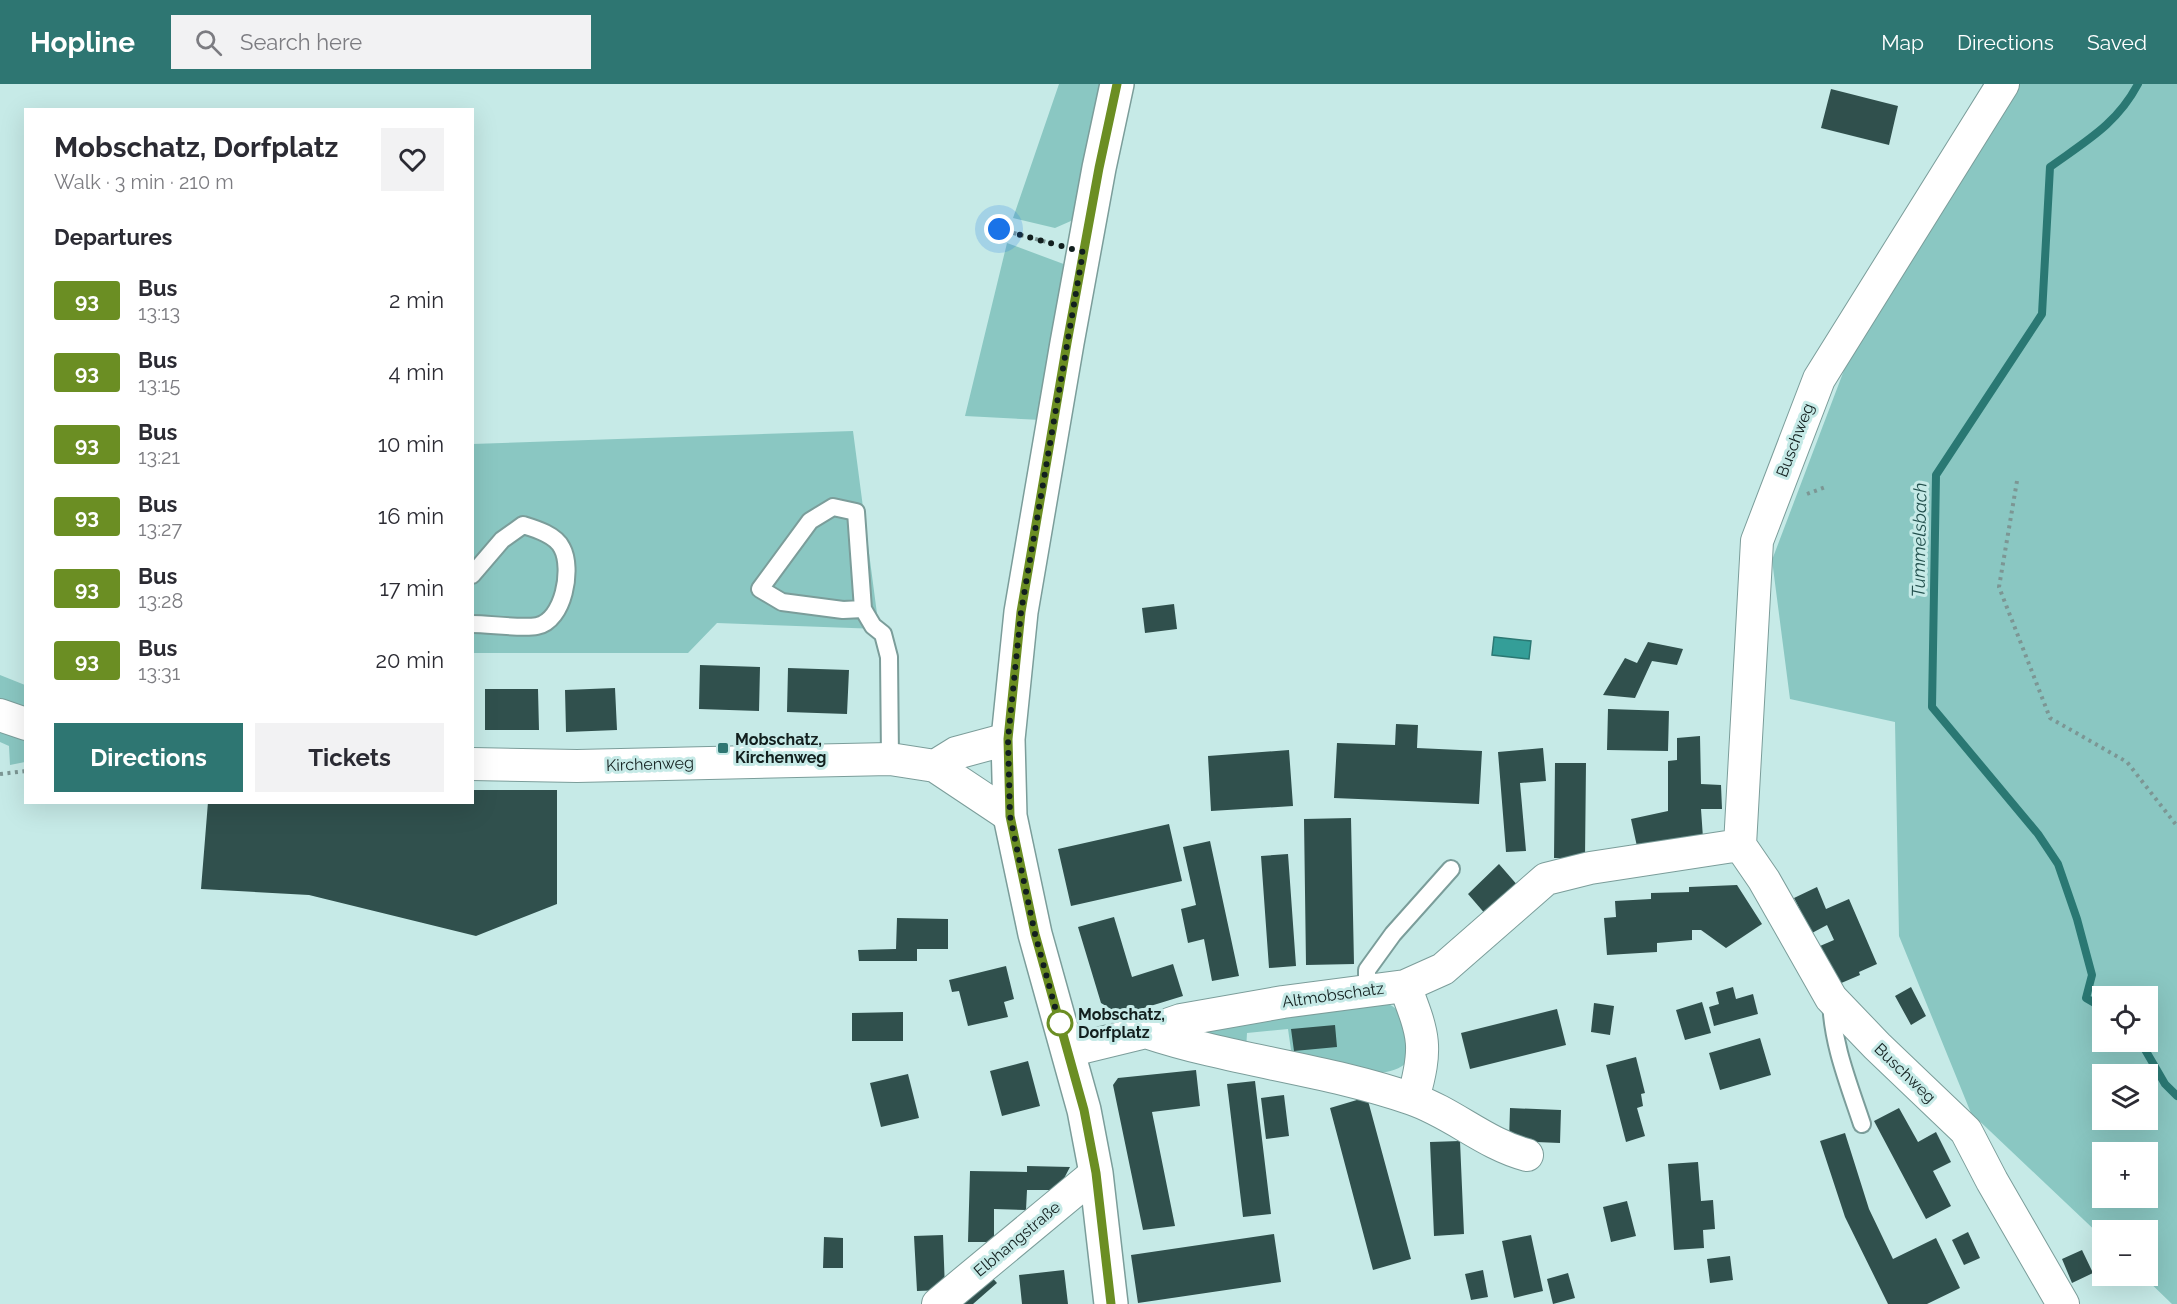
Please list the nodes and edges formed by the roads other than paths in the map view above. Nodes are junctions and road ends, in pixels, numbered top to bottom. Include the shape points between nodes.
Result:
1 (1117, 84) edge
2 (2003, 84) edge
3 (474, 573) edge
4 (863, 609) junction
5 (474, 624) edge
6 (0, 715) edge
7 (24, 723) edge
8 (1008, 739) junction
9 (890, 759) junction
10 (474, 764) edge
11 (935, 766) junction
12 (1010, 816) junction
13 (1740, 845) junction
14 (1451, 868) dead end
15 (1405, 986) junction
16 (1367, 990) junction
17 (1831, 998) junction
18 (1146, 1032) junction
19 (1068, 1051) junction
20 (1413, 1099) junction
21 (1863, 1124) dead end
22 (1527, 1155) dead end
23 (1096, 1173) junction
24 (938, 1304) edge
25 (1111, 1304) edge
26 (2063, 1304) edge

1 - 8 street via 1083,252 1021,612
2 - 13 street, Buschweg via 1819,379 1757,541
3 - 5 lane via 502,540 524,525 562,545 568,565 559,609 552,618 537,626
4 - 4 lane via 856,512 832,507 810,521 760,589 782,602
4 - 9 lane via 883,634 889,657
6 - 7 street
8 - 11 street via 956,753
8 - 12 street
9 - 10 street, Kirchenweg via 577,766
9 - 11 street, Kirchenweg
11 - 12 street, Kirchenweg
12 - 19 street via 1035,934
13 - 15 street via 1590,868 1546,879 1443,969
13 - 17 street, Buschweg
14 - 16 lane via 1367,970
15 - 16 street, Altmobschatz
15 - 20 street, Altmobschatz via 1422,1030 1424,1053
16 - 18 street, Altmobschatz via 1181,1020
17 - 21 lane via 1837,1050
17 - 26 street, Buschweg via 1966,1131
18 - 19 street, Altmobschatz
18 - 20 street via 1187,1046 1294,1068
19 - 23 street
20 - 22 street via 1506,1149
23 - 24 street, Elbhangstraße
23 - 25 street

